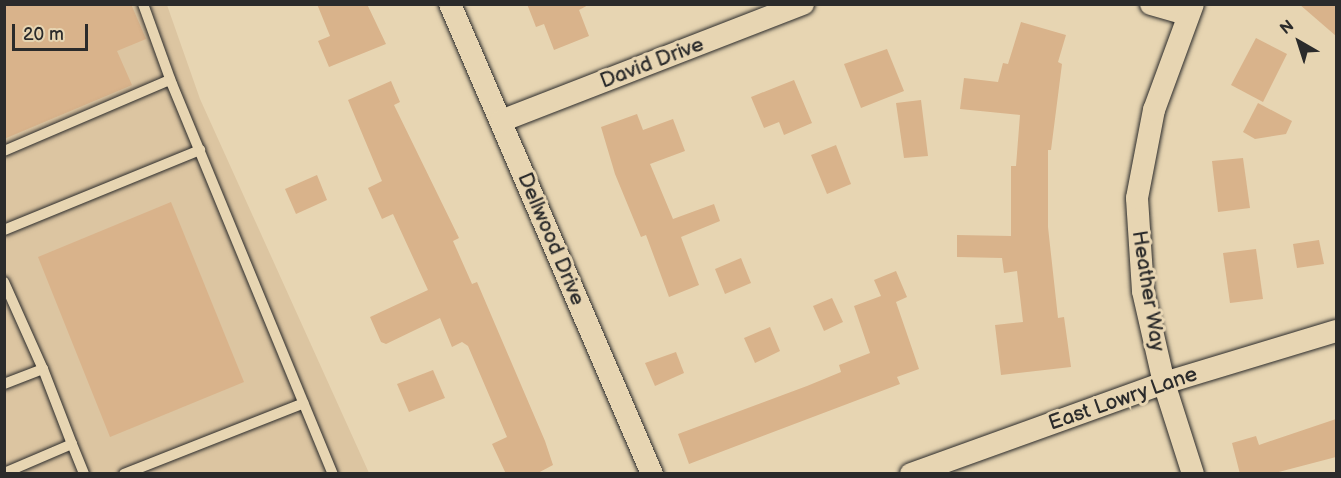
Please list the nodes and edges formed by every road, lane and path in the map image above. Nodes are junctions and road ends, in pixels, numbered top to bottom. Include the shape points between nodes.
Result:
1 (143, 4) edge
2 (450, 4) edge
3 (803, 4) edge
4 (1151, 4) edge
5 (1190, 9) edge
6 (171, 80) junction
7 (501, 121) junction
8 (200, 150) junction
9 (4, 152) edge
10 (4, 230) edge
11 (4, 282) edge
12 (1336, 331) edge
13 (43, 369) junction
14 (1164, 383) junction
15 (4, 384) edge
16 (304, 403) junction
17 (72, 444) junction
18 (4, 473) edge
19 (84, 474) edge
20 (124, 474) edge
21 (333, 474) edge
22 (652, 474) edge
23 (911, 474) edge
24 (1193, 474) edge

1 - 6 lane
2 - 7 street, Dellwood Drive
3 - 7 street, David Drive
4 - 5 street
5 - 14 street, Heather Way via 1154,110 1137,198 1143,291
6 - 8 lane
6 - 9 lane
7 - 22 street, Dellwood Drive
8 - 10 lane
8 - 16 lane
11 - 13 lane
12 - 14 street, East Lowry Lane
13 - 15 lane
13 - 17 lane
14 - 23 street, East Lowry Lane
14 - 24 street, Heather Way
16 - 20 lane
16 - 21 lane
17 - 18 lane
17 - 19 lane

